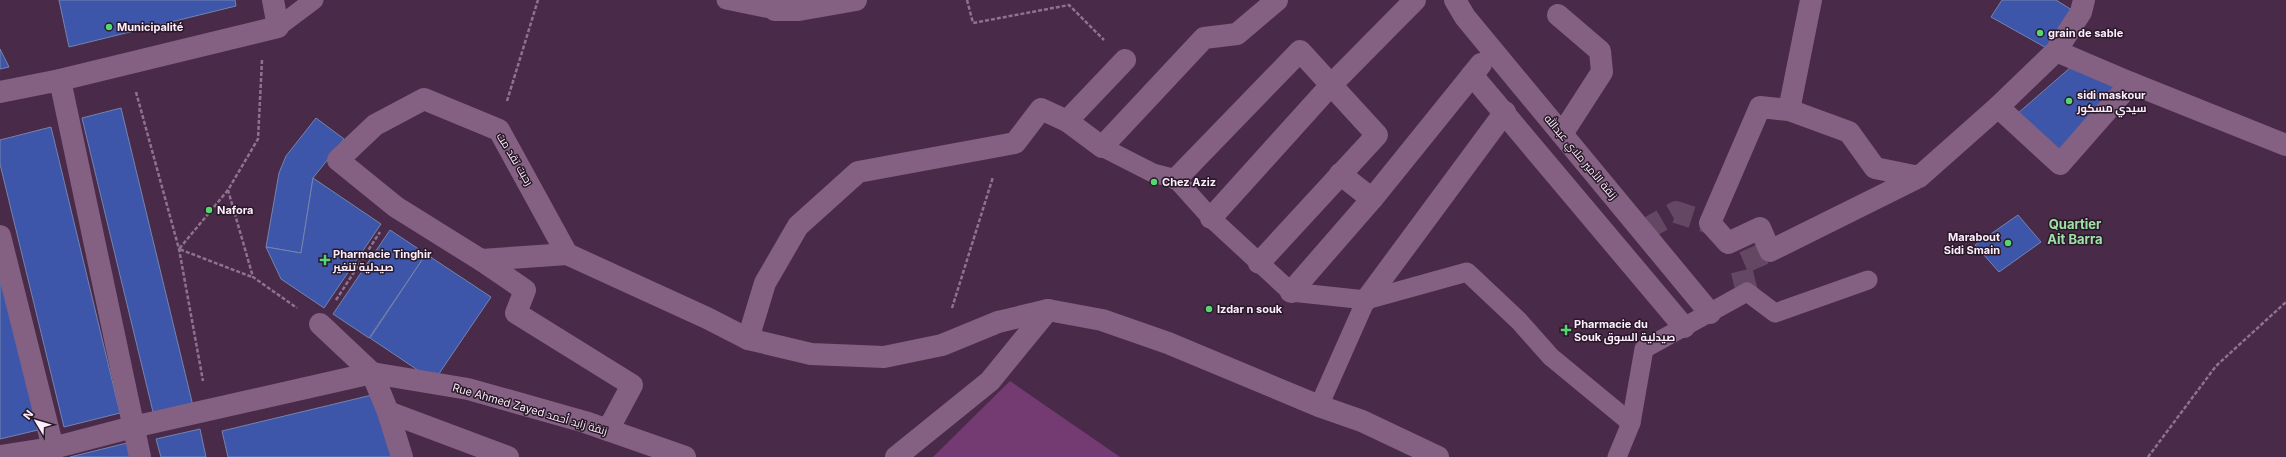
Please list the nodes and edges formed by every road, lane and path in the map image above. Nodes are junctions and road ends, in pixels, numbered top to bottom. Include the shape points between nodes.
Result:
1 (273, 0) edge
2 (314, 0) edge
3 (538, 0) edge
4 (726, 0) edge
5 (856, 0) edge
6 (967, 0) edge
7 (1277, 0) edge
8 (1415, 0) edge
9 (1455, 0) edge
10 (1811, 0) edge
11 (2084, 0) edge
12 (774, 5) edge
13 (1558, 15) dead end
14 (278, 28) junction
15 (1492, 50) junction
16 (2056, 51) junction
17 (1125, 60) joint
18 (129, 64) junction
19 (1472, 75) junction
20 (60, 80) junction
21 (2131, 83) junction
22 (1331, 85) junction
23 (0, 92) edge
24 (1998, 107) junction
25 (1789, 110) junction
26 (1505, 112) junction
27 (1067, 121) junction
28 (498, 130) junction
29 (1562, 134) junction
30 (1015, 144) junction
31 (2286, 145) edge
32 (1102, 147) junction
33 (1340, 174) junction
34 (1919, 177) junction
35 (1176, 179) junction
36 (228, 190) junction
37 (1372, 199) junction
38 (396, 207) junction
39 (1211, 218) junction
40 (0, 236) edge
41 (178, 249) junction
42 (567, 254) junction
43 (481, 260) junction
44 (1259, 263) junction
45 (253, 277) junction
46 (1868, 280) dead end
47 (1291, 292) junction
48 (1366, 300) junction
49 (2286, 302) edge
50 (1048, 310) junction
51 (1710, 313) junction
52 (320, 324) junction
53 (1684, 327) junction
54 (748, 339) junction
55 (942, 345) junction
56 (372, 373) junction
57 (1320, 406) junction
58 (209, 411) junction
59 (388, 412) junction
60 (1631, 423) junction
61 (132, 427) junction
62 (608, 430) junction
63 (53, 448) junction
64 (0, 456) edge
65 (140, 457) edge
66 (402, 457) edge
67 (508, 457) edge
68 (685, 457) edge
69 (896, 457) edge
70 (1438, 457) edge
71 (1617, 457) edge
72 (2148, 457) edge

1 - 14 street
2 - 14 lane
3 - 28 path
4 - 12 lane
5 - 12 street via 800,10
6 - 17 path via 973,23 1069,5
7 - 32 street via 1237,34 1204,38
8 - 22 street
9 - 15 street, زنقة الأمير ملاي عبدالله
10 - 25 street
11 - 16 street via 2081,12
13 - 29 street via 1600,51 1602,72
14 - 18 street
14 - 36 path via 263,46 258,139
15 - 19 street
15 - 29 street, زنقة الأمير ملاي عبدالله
16 - 21 street
16 - 24 street
17 - 27 street
18 - 20 street
18 - 41 path
19 - 26 street
19 - 37 street
20 - 23 street
20 - 61 street
21 - 24 street via 2060,164
21 - 31 street
22 - 33 street via 1377,135
22 - 35 street via 1300,51
22 - 39 street
24 - 34 street
25 - 34 street via 1849,132 1875,168
25 - 34 street via 1760,107 1710,223 1728,243 1760,228 1770,251
26 - 48 street
26 - 53 street
27 - 30 street via 1041,109
27 - 32 street
28 - 38 street, رحبت تقد مت via 424,99 375,125 338,160
28 - 42 street, رحبت تقد مت
29 - 51 street, زنقة الأمير ملاي عبدالله
30 - 54 street via 858,172 798,226 765,284
30 - 55 path via 998,162
32 - 35 lane via 1153,173
33 - 37 street
33 - 44 street
35 - 39 lane
36 - 41 path
36 - 45 path
37 - 47 street
38 - 43 street, رحبت تقد مت
38 - 52 path
39 - 44 lane
40 - 63 street
41 - 45 path
41 - 58 path
42 - 43 street
42 - 54 street
43 - 62 street, رحبت تقد مت via 525,290 516,313 632,385
44 - 47 lane
45 - 52 path
46 - 51 lane via 1775,313 1747,292
47 - 48 lane
48 - 57 lane
48 - 60 lane via 1467,272 1519,321 1551,357
49 - 72 path via 2216,366
50 - 55 street via 998,322
50 - 57 street via 1102,320 1168,343
50 - 69 street via 990,381
51 - 53 lane
52 - 56 street
53 - 60 lane via 1644,349
54 - 55 street via 811,354 884,357
56 - 58 street
56 - 59 street
56 - 62 street, Rue Ahmed Zayed زنقة زايد أحمد via 468,389
57 - 70 street via 1362,421
58 - 61 street
59 - 66 street
59 - 67 street
60 - 71 lane
61 - 63 street
61 - 65 street
62 - 68 street, Rue Ahmed Zayed زنقة زايد أحمد
63 - 64 street

